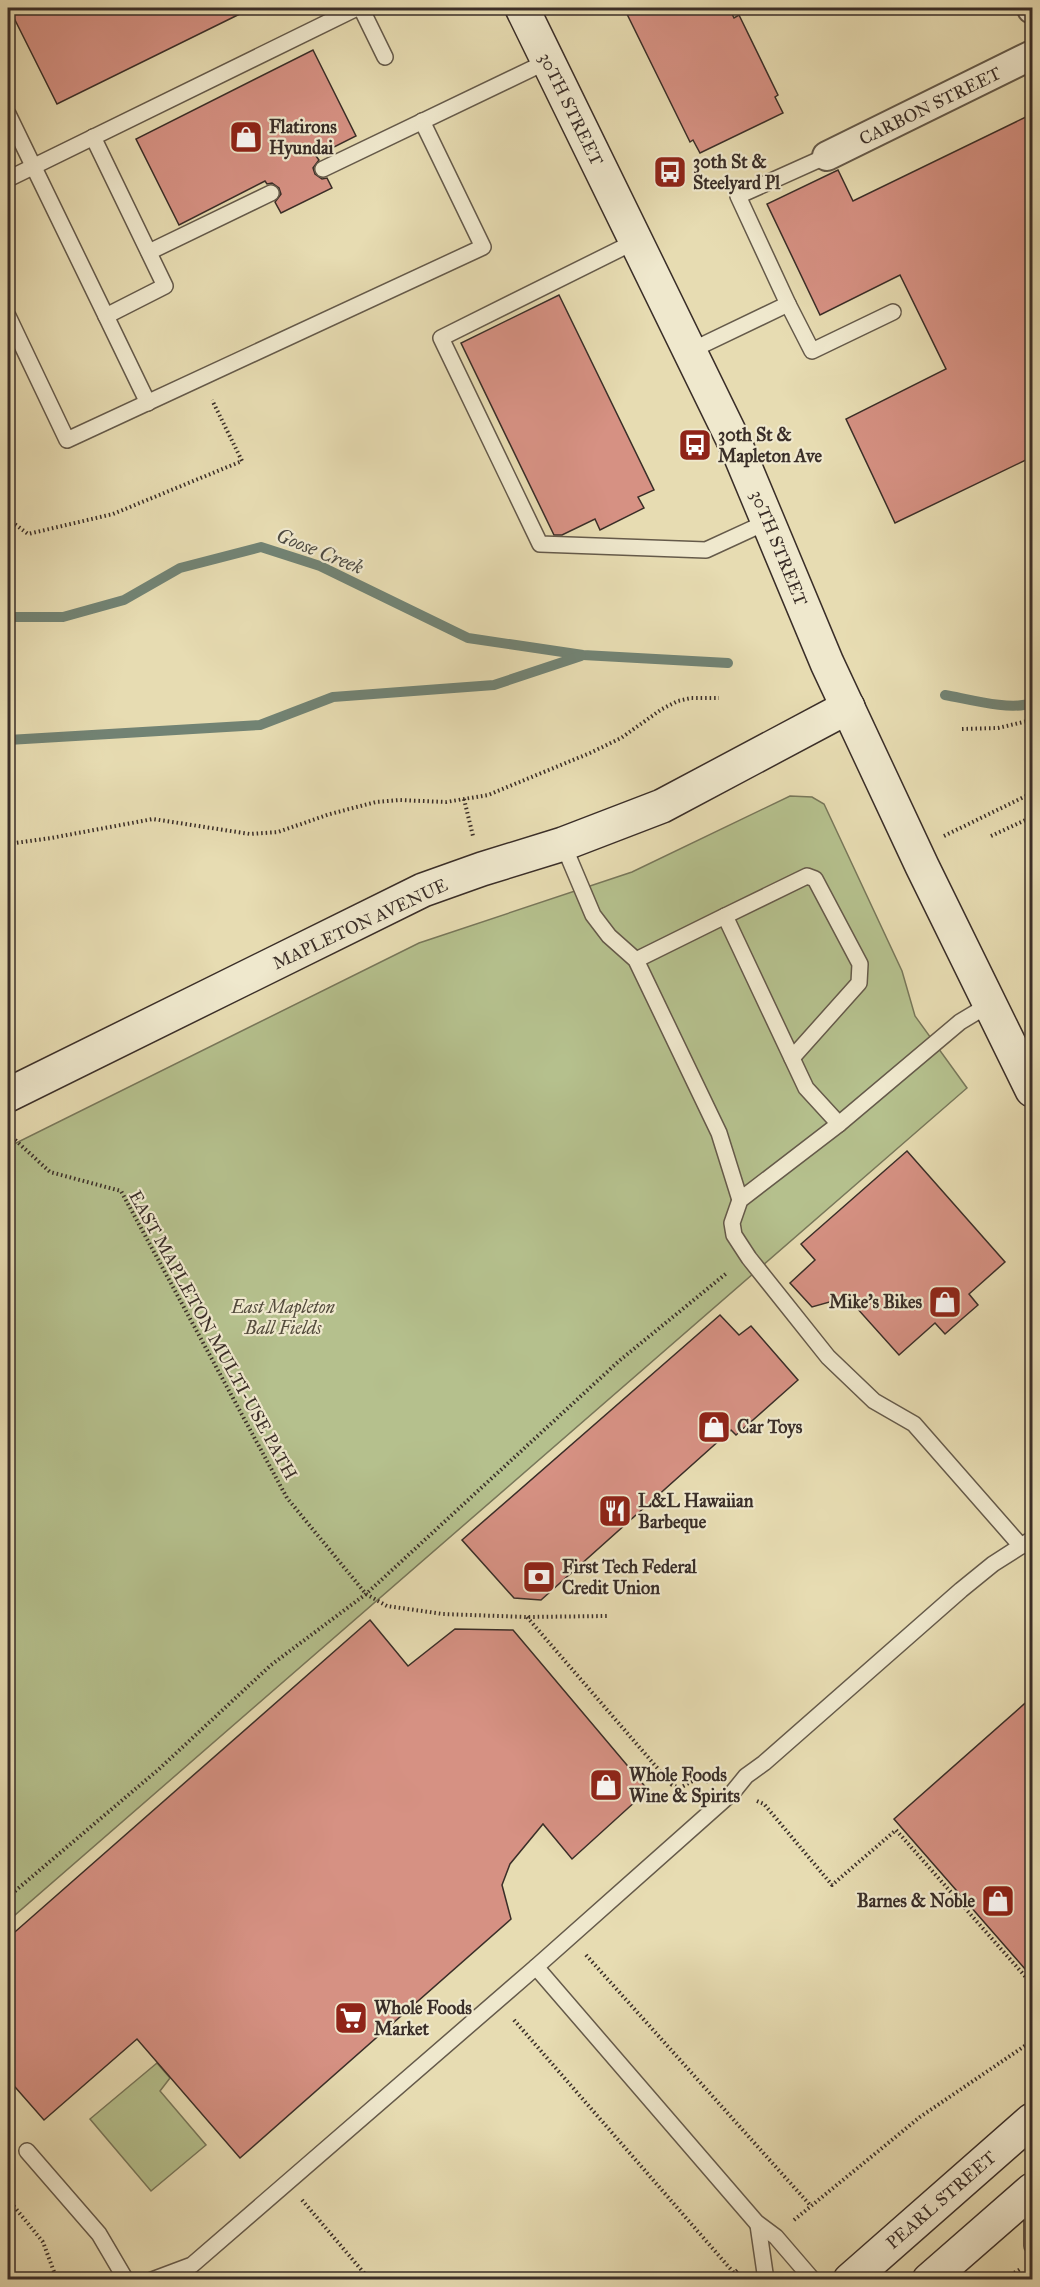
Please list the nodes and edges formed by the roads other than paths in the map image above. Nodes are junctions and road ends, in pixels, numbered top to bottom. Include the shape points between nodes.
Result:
1 (357, 8) edge
2 (362, 8) edge
3 (522, 8) edge
4 (1032, 55) edge
5 (386, 57) dead end
6 (548, 61) junction
7 (8, 114) edge
8 (422, 121) junction
9 (93, 137) junction
10 (827, 156) joint
11 (33, 166) junction
12 (323, 169) dead end
13 (8, 179) edge
14 (271, 194) dead end
15 (636, 241) junction
16 (149, 252) junction
17 (788, 304) junction
18 (893, 312) dead end
19 (8, 316) edge
20 (106, 316) junction
21 (690, 351) junction
22 (148, 403) junction
23 (769, 522) junction
24 (848, 707) junction
25 (563, 844) junction
26 (725, 916) junction
27 (636, 960) junction
28 (990, 1004) junction
29 (792, 1058) junction
30 (1032, 1090) edge
31 (8, 1095) edge
32 (839, 1124) junction
33 (740, 1200) junction
34 (1027, 1543) edge
35 (536, 1967) junction
36 (1032, 2120) edge
37 (27, 2151) dead end
38 (1032, 2190) edge
39 (758, 2225) junction
40 (1032, 2246) edge
41 (933, 2279) edge
42 (126, 2280) edge
43 (152, 2280) edge
44 (766, 2280) edge
45 (813, 2280) edge
46 (850, 2280) edge

1 - 9 lane
2 - 5 lane
3 - 6 main road, 30TH STREET
4 - 10 street, CARBON STREET
6 - 8 lane
6 - 15 main road, 30TH STREET
7 - 11 lane
8 - 12 lane
8 - 22 lane via 483,247
9 - 11 lane
9 - 16 lane
10 - 17 lane via 738,196
11 - 13 lane
11 - 20 lane
14 - 16 lane
15 - 21 main road, 30TH STREET
15 - 23 lane via 441,338 540,544 706,550
16 - 20 lane via 165,286
17 - 18 lane via 812,351
17 - 21 lane
19 - 22 lane via 67,440
20 - 22 lane
21 - 23 main road, 30TH STREET
23 - 24 main road, 30TH STREET
24 - 25 main road, MAPLETON AVENUE via 662,806
24 - 28 main road, 30TH STREET
25 - 27 lane via 593,915
25 - 31 main road, MAPLETON AVENUE via 423,890
26 - 27 lane
26 - 29 lane
26 - 29 lane via 807,876 816,879 860,964 859,982
27 - 33 lane via 719,1133
28 - 30 main road, 30TH STREET
28 - 32 lane via 960,1022
29 - 32 lane via 806,1088
32 - 33 lane
33 - 34 lane via 732,1223 734,1235 828,1357 873,1401 914,1424
34 - 35 lane via 961,1590 746,1776 733,1792
35 - 39 lane
35 - 43 lane via 192,2265
36 - 46 main road, PEARL STREET
37 - 42 lane via 99,2234
38 - 40 lane
38 - 41 main road
39 - 44 lane
39 - 45 lane via 776,2237

